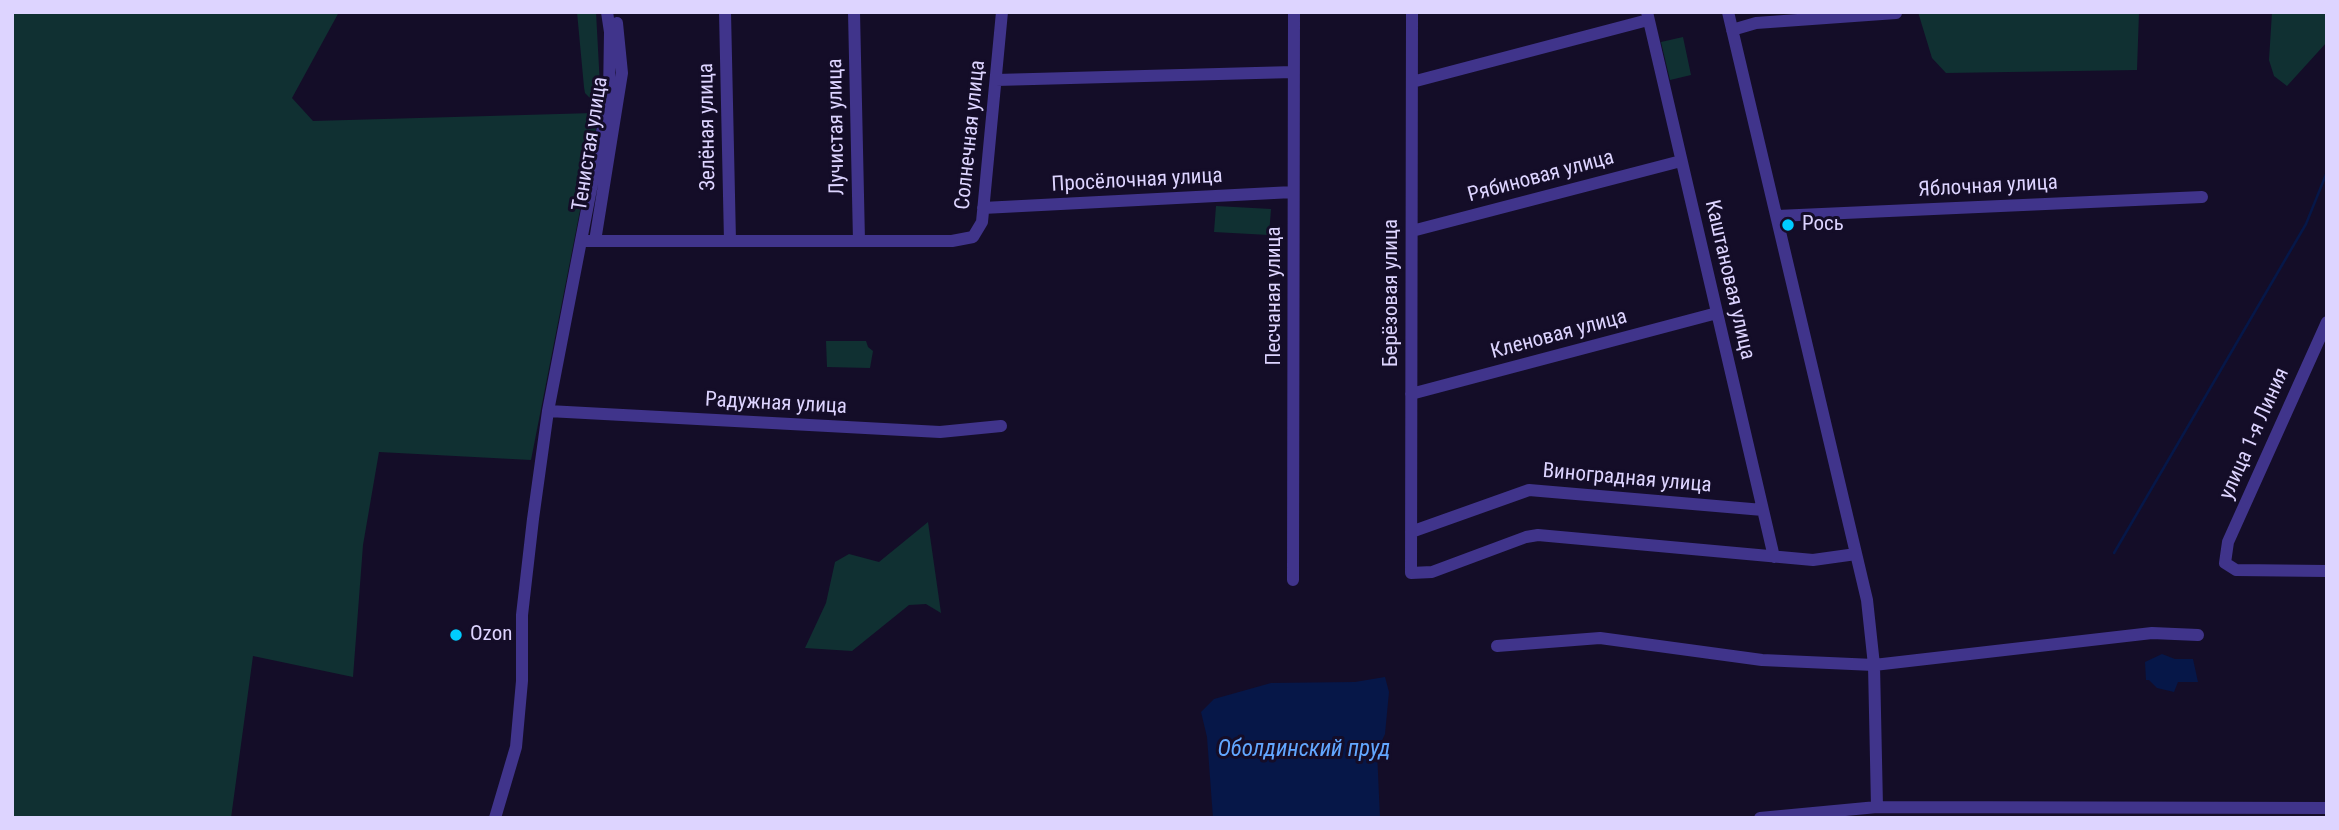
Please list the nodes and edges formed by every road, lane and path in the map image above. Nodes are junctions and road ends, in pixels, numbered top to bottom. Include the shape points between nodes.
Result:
1 (607, 12) edge
2 (616, 12) edge
3 (725, 12) edge
4 (854, 12) edge
5 (1002, 12) edge
6 (1294, 12) edge
7 (1412, 12) edge
8 (1728, 12) edge
9 (1896, 13) edge
10 (1871, 14) edge
11 (1647, 16) edge
12 (1732, 30) junction
13 (1293, 72) junction
14 (996, 80) junction
15 (1412, 82) junction
16 (1681, 161) junction
17 (1293, 192) junction
18 (2202, 197) dead end
19 (983, 208) junction
20 (1777, 216) junction
21 (1412, 231) junction
22 (580, 241) junction
23 (595, 241) junction
24 (730, 241) junction
25 (859, 241) junction
26 (1717, 313) junction
27 (2327, 322) edge
28 (1411, 394) junction
29 (548, 411) junction
30 (1001, 426) dead end
31 (1763, 510) junction
32 (1411, 532) junction
33 (1856, 554) junction
34 (1774, 556) junction
35 (2327, 571) edge
36 (1293, 580) dead end
37 (2197, 635) dead end
38 (1497, 646) dead end
39 (1874, 665) junction
40 (1877, 807) junction
41 (2327, 808) edge
42 (495, 818) edge
43 (1760, 818) edge

1 - 22 street via 609,96
2 - 23 street, Тенистая улица via 622,73
3 - 24 street, Зелёная улица
4 - 25 street, Лучистая улица
5 - 14 street, Солнечная улица
6 - 13 street, Песчаная улица
7 - 15 street, Берёзовая улица
8 - 12 street
9 - 10 street
10 - 12 street via 1756,23
11 - 15 street
11 - 16 street, Каштановая улица
12 - 20 street
13 - 14 street
13 - 17 street, Песчаная улица
14 - 19 street, Солнечная улица
15 - 21 street, Берёзовая улица
16 - 21 street, Рябиновая улица
16 - 26 street, Каштановая улица
17 - 19 street, Просёлочная улица
17 - 36 street, Песчаная улица
18 - 20 street, Яблочная улица
19 - 25 street, Солнечная улица via 982,222 973,237
20 - 33 street
21 - 28 street, Берёзовая улица
22 - 23 street
22 - 29 street
23 - 24 street
24 - 25 street
26 - 28 street, Кленовая улица
26 - 31 street, Каштановая улица
27 - 35 street, улица 1-я Линия via 2228,542 2225,564 2236,570
28 - 32 street, Берёзовая улица
29 - 30 street, Радужная улица via 940,432
29 - 42 street via 522,615 516,747
31 - 32 street, Виноградная улица via 1529,490
31 - 34 street, Каштановая улица
32 - 34 street, Берёзовая улица via 1411,573 1432,572 1532,535
33 - 34 street via 1816,560
33 - 39 street
37 - 39 street via 2152,633
38 - 39 street via 1600,639 1762,660
39 - 40 street
40 - 41 street
40 - 43 street

